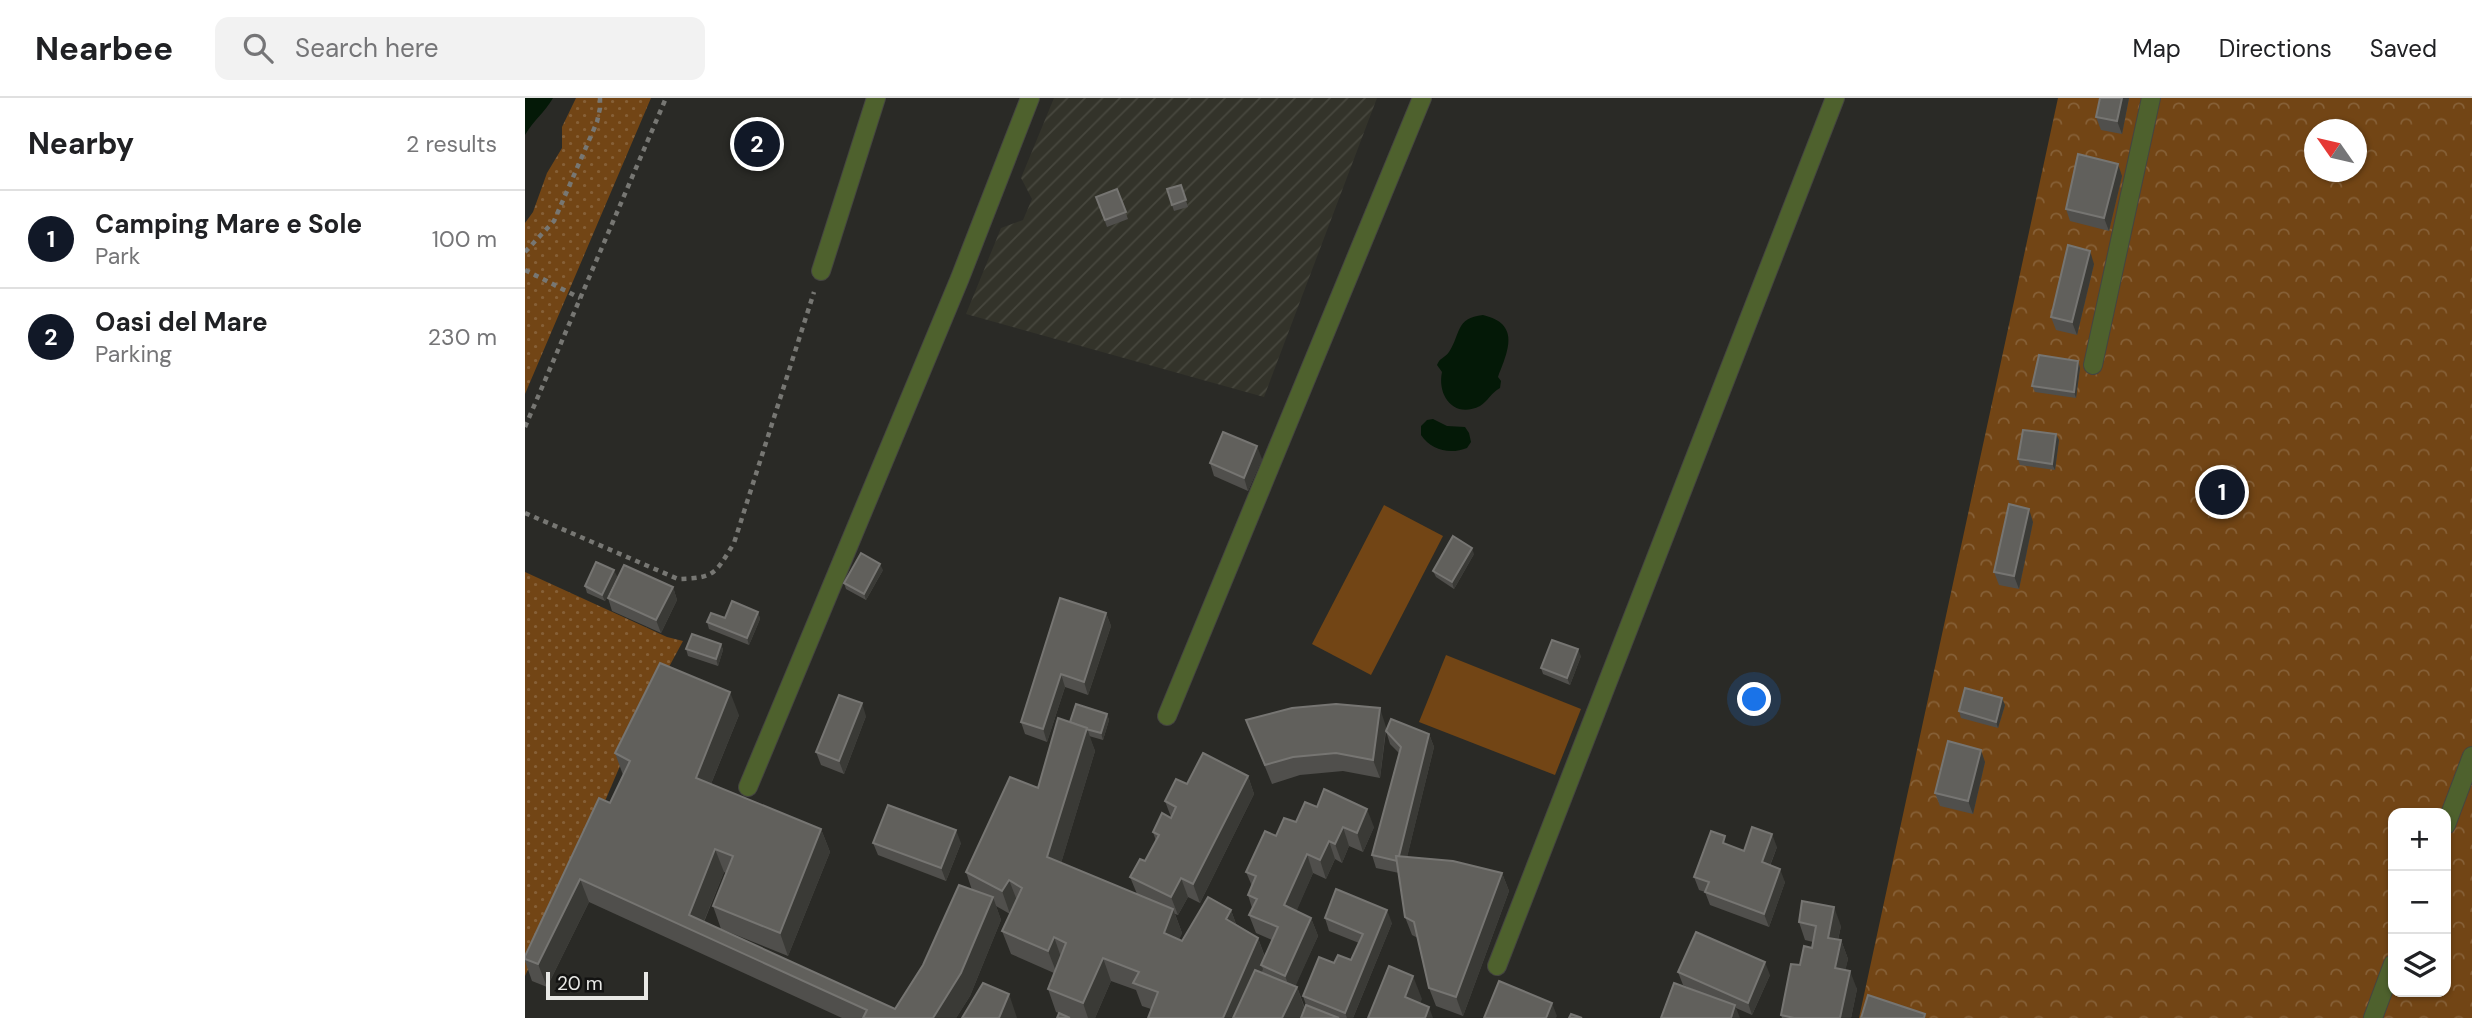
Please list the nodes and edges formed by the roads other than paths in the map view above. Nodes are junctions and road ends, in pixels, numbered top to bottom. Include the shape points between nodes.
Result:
1 (876, 98) edge
2 (1030, 98) edge
3 (1422, 98) edge
4 (1835, 98) edge
5 (2151, 98) edge
6 (821, 271) road end
7 (2094, 366) dead end
8 (1167, 716) dead end
9 (2472, 756) edge
10 (748, 787) dead end
11 (2451, 812) edge
12 (1497, 966) dead end
13 (2388, 978) edge
14 (2373, 1018) edge

1 - 6 lane
2 - 10 lane
3 - 8 lane
4 - 12 lane
5 - 7 lane
9 - 11 lane
13 - 14 lane

